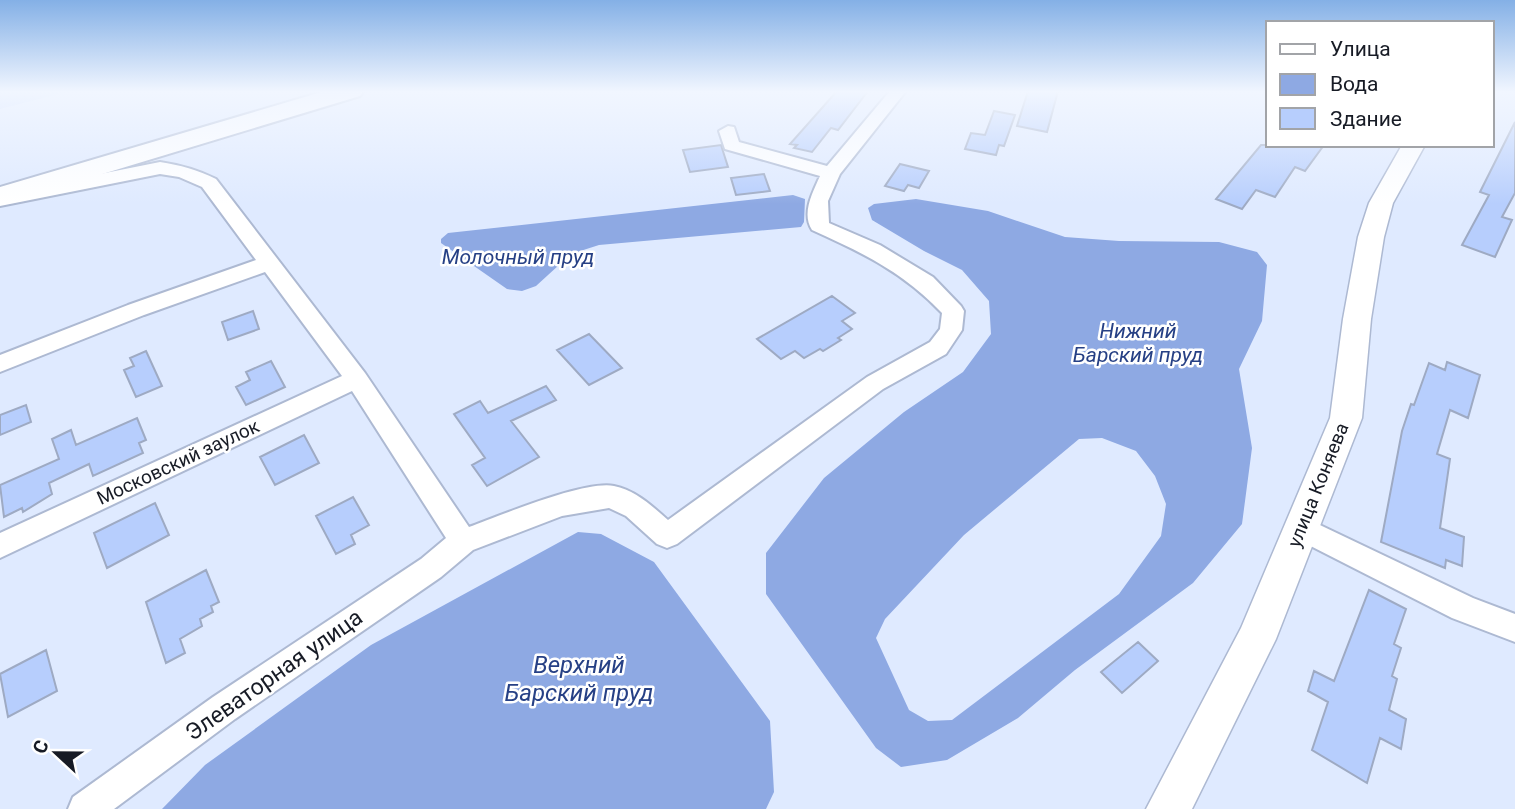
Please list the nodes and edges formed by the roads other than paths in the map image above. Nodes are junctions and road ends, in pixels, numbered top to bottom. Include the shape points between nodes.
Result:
1 (180, 129) edge
2 (227, 129) edge
3 (867, 129) edge
4 (728, 131) dead end
5 (1413, 147) edge
6 (831, 173) junction
7 (0, 183) edge
8 (0, 198) edge
9 (269, 263) junction
10 (0, 363) edge
11 (357, 379) junction
12 (1301, 528) junction
13 (463, 541) junction
14 (0, 546) edge
15 (1515, 628) edge
16 (85, 809) edge
17 (1168, 809) edge

1 - 7 highway
2 - 8 highway
3 - 6 street
4 - 6 street via 731,145
5 - 12 street, улица Коняева via 1381,203 1371,237 1346,418
6 - 13 street, Элеваторная улица via 818,201 819,226 873,250 925,282 944,301 953,311 951,330 938,348 875,383 667,536 636,508 611,496 561,505
8 - 9 street via 149,170 182,170 209,183
9 - 10 street
9 - 11 street
11 - 13 street
11 - 14 street, Московский заулок
12 - 15 street via 1463,608
12 - 17 street, улица Коняева via 1256,639
13 - 16 street, Элеваторная улица via 431,568 223,708

